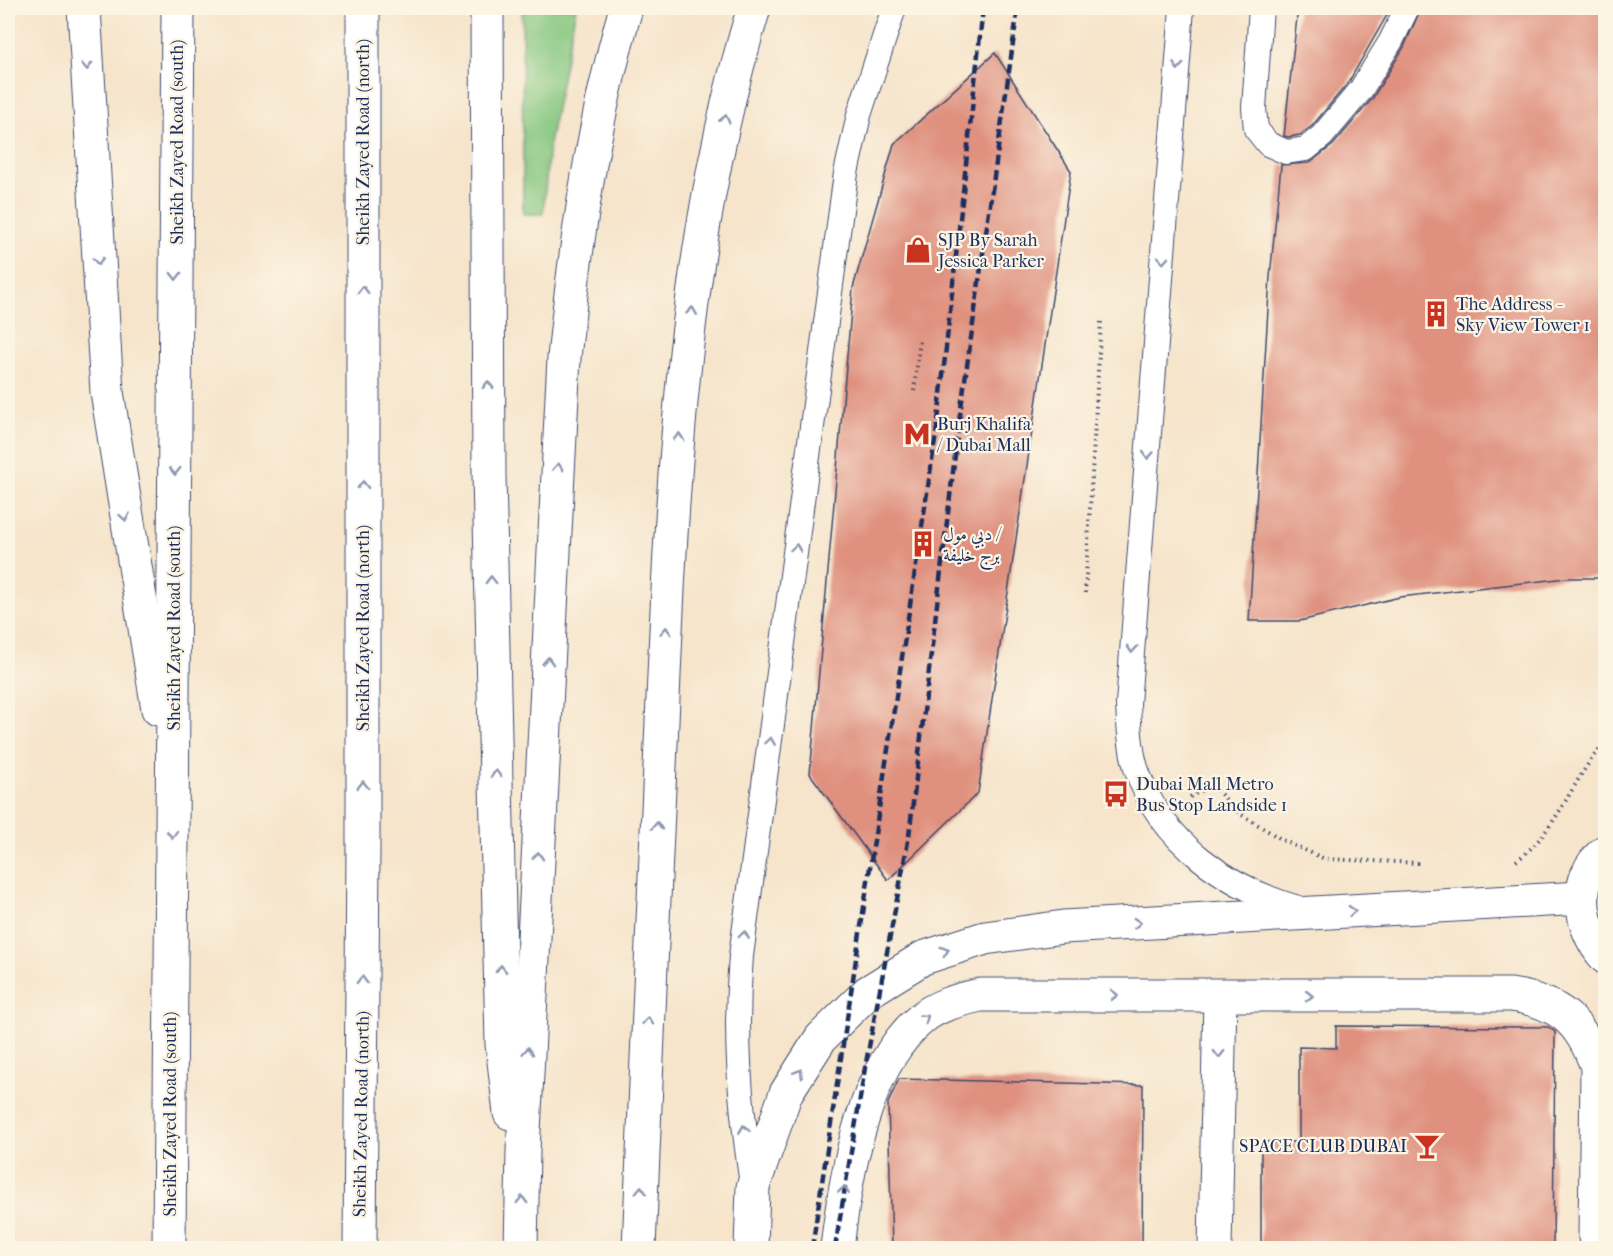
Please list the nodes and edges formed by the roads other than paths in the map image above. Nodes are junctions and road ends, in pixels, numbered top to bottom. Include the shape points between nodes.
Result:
1 (84, 8) edge
2 (178, 8) edge
3 (363, 8) edge
4 (487, 8) edge
5 (626, 8) edge
6 (754, 8) edge
7 (894, 8) edge
8 (1182, 8) edge
9 (1261, 8) edge
10 (1407, 8) edge
11 (173, 797) junction
12 (1605, 851) edge
13 (1582, 898) junction
14 (1318, 913) junction
15 (1605, 958) edge
16 (1220, 996) junction
17 (523, 1151) junction
18 (753, 1187) junction
19 (169, 1248) edge
20 (360, 1248) edge
21 (521, 1248) edge
22 (639, 1248) edge
23 (751, 1248) edge
24 (837, 1248) edge
25 (1215, 1248) edge
26 (1597, 1248) edge

1 -> 11 main road via 107,392 116,466
2 -> 11 main road, Sheikh Zayed Road (south)
20 -> 3 main road, Sheikh Zayed Road (north)
17 -> 4 main road via 510,1112 502,1044 489,474
17 -> 5 main road via 564,358 575,250 593,144
22 -> 6 main road via 667,606 685,369 698,258 718,147
18 -> 7 lane via 736,1049 741,956 846,173 859,115
8 -> 14 lane via 1128,704 1136,766 1163,822 1193,854 1258,894
9 - 10 lane via 1256,129 1268,144 1286,152 1306,149 1322,136 1360,91
11 -> 19 main road, Sheikh Zayed Road (south)
12 - 13 main road via 1588,875
14 -> 13 main road
13 - 15 main road via 1584,923
18 -> 14 main road via 786,1093 821,1038 868,992 923,958 986,938 1063,927
24 -> 16 main road via 843,1192 866,1108 900,1040 922,1018 950,1002 980,995
16 -> 25 main road
16 -> 26 main road via 1511,995 1534,998 1557,1008 1589,1044 1597,1067
21 -> 17 main road
18 - 23 main road

